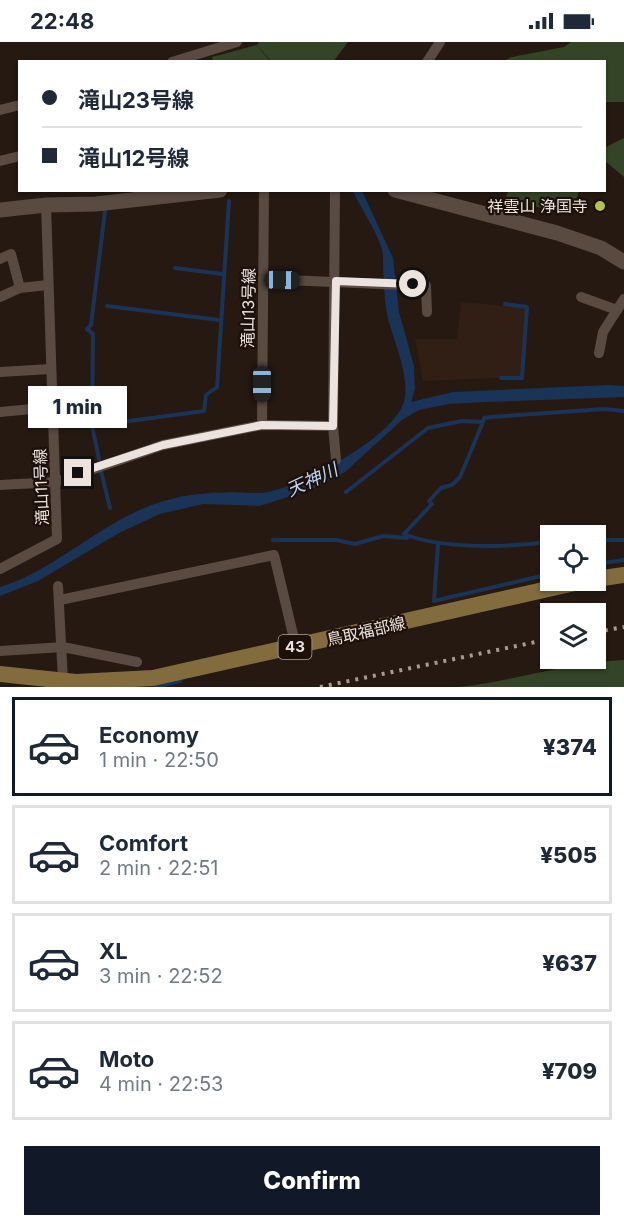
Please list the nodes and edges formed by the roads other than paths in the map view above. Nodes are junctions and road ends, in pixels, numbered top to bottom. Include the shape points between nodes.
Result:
1 (237, 42) edge
2 (440, 42) edge
3 (178, 60) edge
4 (428, 60) edge
5 (18, 106) edge
6 (0, 110) edge
7 (18, 156) edge
8 (0, 161) edge
9 (187, 192) edge
10 (264, 192) edge
11 (335, 192) edge
12 (402, 192) edge
13 (120, 196) edge
14 (46, 205) junction
15 (0, 210) edge
16 (0, 259) edge
17 (624, 262) edge
18 (264, 279) junction
19 (336, 281) junction
20 (48, 285) junction
21 (20, 288) junction
22 (0, 297) edge
23 (581, 297) dead end
24 (624, 299) edge
25 (617, 310) junction
26 (427, 312) dead end
27 (599, 353) dead end
28 (51, 369) junction
29 (0, 372) edge
30 (53, 407) junction
31 (0, 412) edge
32 (262, 425) junction
33 (333, 426) junction
34 (336, 460) dead end
35 (56, 482) junction
36 (0, 485) edge
37 (0, 569) edge
38 (624, 574) edge
39 (606, 577) edge
40 (58, 586) dead end
41 (540, 591) edge
42 (60, 600) junction
43 (63, 647) junction
44 (296, 647) junction
45 (0, 651) edge
46 (138, 662) dead end
47 (0, 674) edge
48 (63, 681) junction

1 - 3 street
2 - 4 street
5 - 6 street
7 - 8 street
9 - 13 street
10 - 18 street, 滝山13号線
11 - 19 street
12 - 17 street via 557,233 601,248
13 - 14 street
14 - 15 street
14 - 20 street, 滝山11号線
16 - 21 street via 11,254
18 - 19 street
18 - 32 street, 滝山13号線
19 - 26 street via 426,286
19 - 33 street
20 - 21 street
20 - 28 street, 滝山11号線
21 - 22 street
23 - 25 street
24 - 25 street
25 - 27 street via 603,332
28 - 29 street
28 - 30 street, 滝山11号線
30 - 31 street
30 - 35 street, 滝山11号線
32 - 33 street
32 - 35 street via 163,445
33 - 34 street
35 - 36 street
35 - 37 street, 滝山11号線 via 57,539
38 - 39 main road
40 - 42 street
41 - 44 main road, 鳥取福部線 / 43
42 - 43 street
42 - 44 street via 274,555
43 - 45 street
43 - 46 street
43 - 48 street
44 - 48 main road, 鳥取福部線 / 43 via 153,678 95,683
47 - 48 main road, 鳥取福部線 / 43

